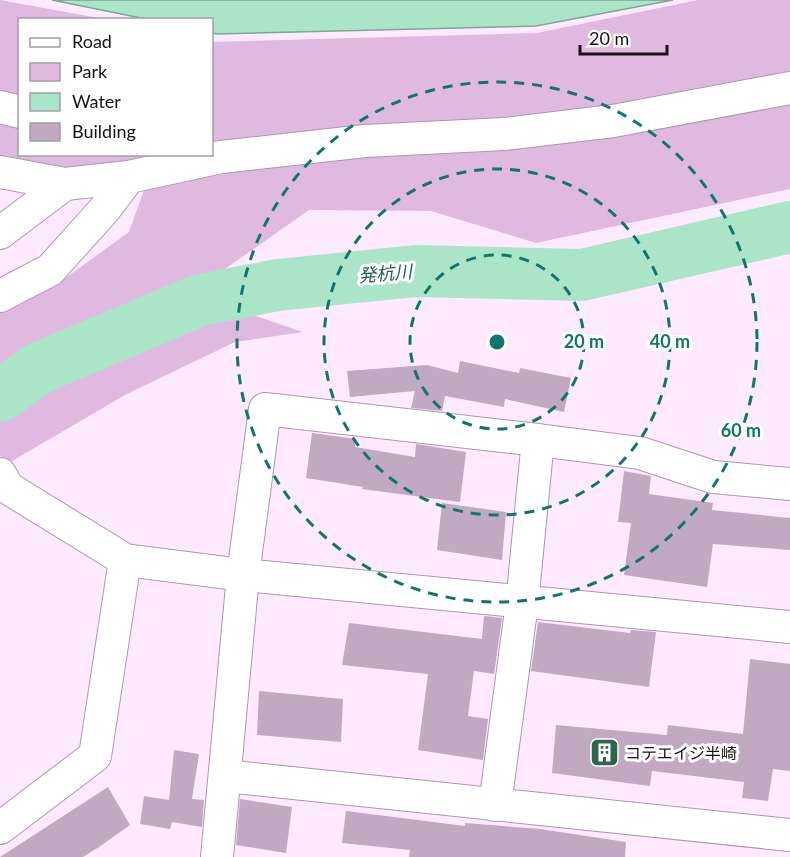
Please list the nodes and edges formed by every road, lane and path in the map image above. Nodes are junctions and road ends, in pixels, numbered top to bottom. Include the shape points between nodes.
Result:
1 (790, 88) edge
2 (0, 107) edge
3 (18, 112) edge
4 (213, 145) edge
5 (265, 152) junction
6 (0, 172) edge
7 (129, 177) junction
8 (65, 184) junction
9 (0, 233) edge
10 (0, 296) edge
11 (538, 440) junction
12 (4, 484) edge
13 (790, 484) edge
14 (125, 560) junction
15 (243, 575) junction
16 (522, 603) junction
17 (790, 627) edge
18 (225, 776) junction
19 (495, 805) junction
20 (0, 828) edge
21 (790, 835) edge
22 (217, 857) edge

1 - 5 street via 504,134 365,141
2 - 3 street
4 - 5 street
5 - 7 street via 221,157
6 - 8 street
7 - 8 street
7 - 10 street via 50,270
8 - 9 street
11 - 13 street via 640,453 714,477
11 - 15 street via 265,409
11 - 16 street
12 - 14 street
14 - 15 street
14 - 20 street via 95,756
15 - 16 street
15 - 18 street
16 - 17 street
16 - 19 street
18 - 19 street
18 - 22 street
19 - 21 street

